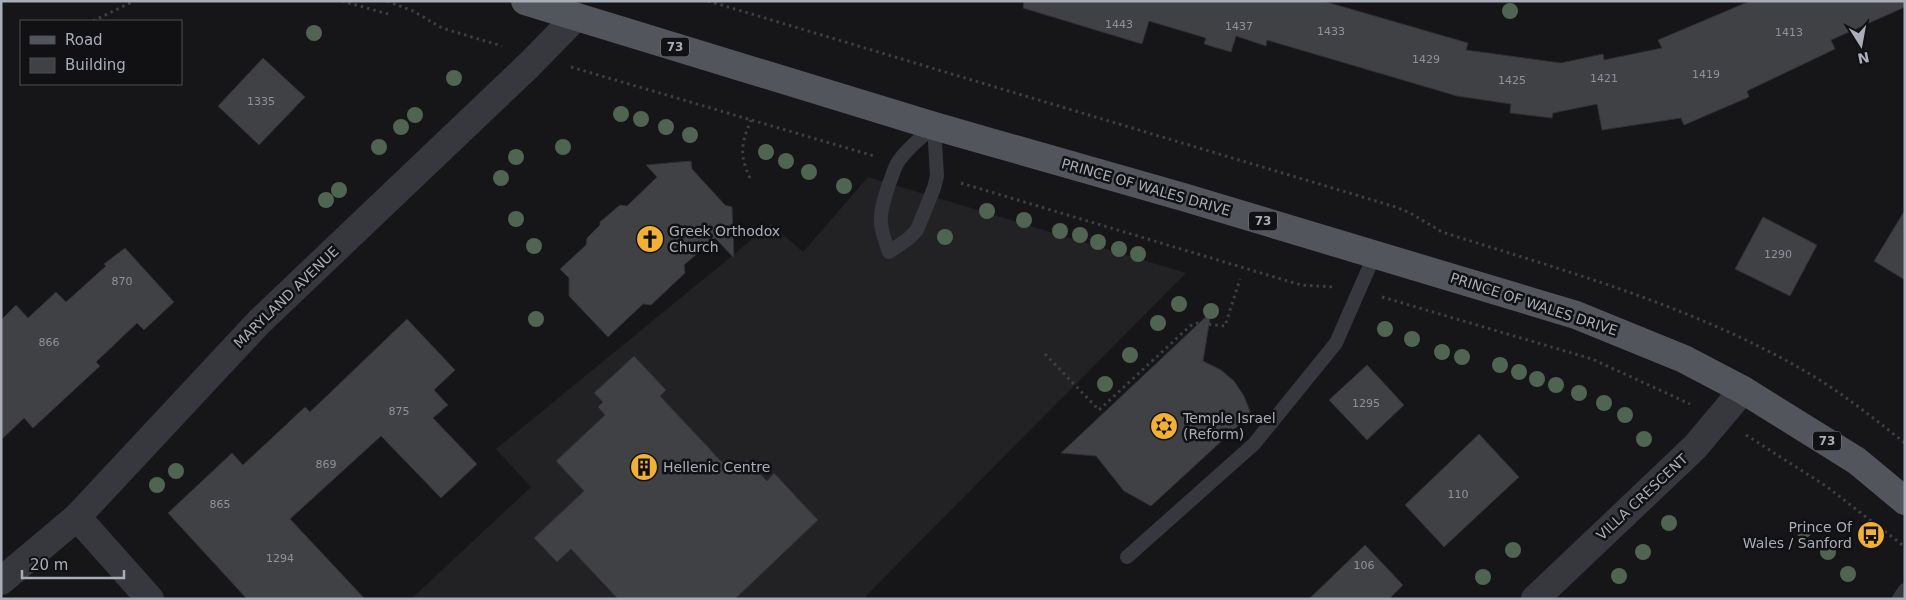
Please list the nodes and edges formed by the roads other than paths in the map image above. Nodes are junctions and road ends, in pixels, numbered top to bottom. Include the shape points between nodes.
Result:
1 (525, 1) edge
2 (576, 17) junction
3 (934, 126) junction
4 (1375, 254) junction
5 (1743, 390) junction
6 (1905, 501) edge
7 (76, 517) junction
8 (1127, 557) dead end
9 (1, 581) edge
10 (1905, 590) edge
11 (150, 599) edge
12 (1535, 599) edge
13 (1899, 599) edge

1 - 2 main road, PRINCE OF WALES DRIVE / 73
2 - 3 main road, PRINCE OF WALES DRIVE / 73
2 - 7 street, MARYLAND AVENUE via 259,322
3 - 3 lane via 937,176 916,230 890,252 883,235 880,212 897,163
3 - 4 main road, PRINCE OF WALES DRIVE / 73
4 - 5 main road, PRINCE OF WALES DRIVE / 73 via 1576,316 1684,359
4 - 8 lane via 1336,343 1254,444
5 - 6 main road, PRINCE OF WALES DRIVE / 73 via 1851,457
5 - 12 street, VILLA CRESCENT via 1695,447
7 - 9 street, MARYLAND AVENUE
7 - 11 street
10 - 13 lane

